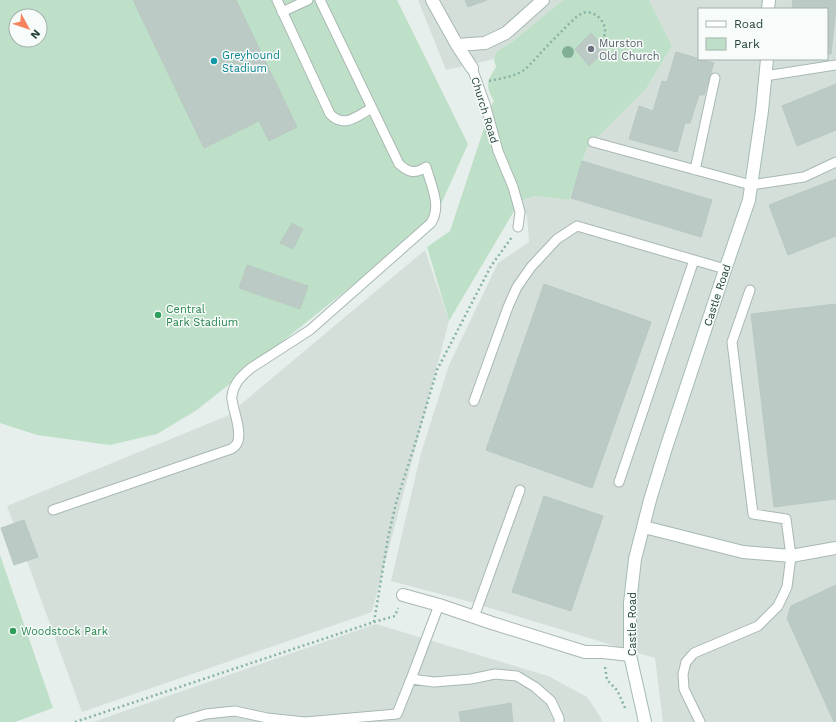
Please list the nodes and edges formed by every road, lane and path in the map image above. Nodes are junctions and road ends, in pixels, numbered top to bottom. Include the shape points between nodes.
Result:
1 (277, 0) edge
2 (308, 0) edge
3 (320, 0) edge
4 (432, 0) edge
5 (543, 0) edge
6 (282, 12) junction
7 (600, 42) dead end
8 (457, 45) junction
9 (767, 60) edge
10 (836, 64) edge
11 (472, 68) joint
12 (765, 76) junction
13 (715, 78) dead end
14 (477, 83) junction
15 (372, 108) junction
16 (593, 142) dead end
17 (836, 162) edge
18 (695, 170) junction
19 (751, 185) junction
20 (518, 227) joint
21 (694, 260) junction
22 (725, 269) junction
23 (750, 290) dead end
24 (474, 401) dead end
25 (620, 482) dead end
26 (520, 490) dead end
27 (53, 510) dead end
28 (644, 527) junction
29 (836, 548) edge
30 (791, 556) junction
31 (403, 595) joint
32 (439, 605) junction
33 (474, 617) junction
34 (374, 622) junction
35 (603, 652) junction
36 (630, 655) junction
37 (411, 679) junction
38 (628, 716) dead end
39 (76, 722) edge
40 (179, 722) edge
41 (559, 722) edge
42 (645, 722) edge
43 (700, 722) edge

1 - 6 lane
2 - 6 lane
3 - 15 lane
4 - 8 main road, Church Road
5 - 8 main road via 506,33 485,43
6 - 15 lane via 330,114 335,119 348,121
7 - 14 path via 606,33 605,26 593,14 581,13 524,70 513,76
8 - 11 main road, Church Road
9 - 12 main road, Castle Road
10 - 12 lane
11 - 14 lane, Church Road
12 - 19 main road, Castle Road
13 - 18 lane
14 - 20 lane, Church Road via 498,151 513,187 520,212
15 - 27 lane via 399,164 411,172 419,172 426,167 436,200 435,216 431,223 310,330 243,375 235,386 232,397 239,439 231,449
16 - 18 lane
17 - 19 lane via 804,177
18 - 19 lane
19 - 22 main road, Castle Road via 749,200
20 - 34 path via 491,266 437,370 396,502
21 - 22 lane
21 - 24 lane via 577,226 530,267 517,288
21 - 25 lane
22 - 28 main road, Castle Road via 666,448
23 - 30 lane via 732,342 753,514 786,520
26 - 33 lane
28 - 30 main road via 743,552
28 - 36 main road, Castle Road via 635,559 630,603
29 - 30 main road
30 - 43 lane via 787,587 778,606 758,626 694,653 686,662 683,674 684,689
31 - 32 main road
31 - 34 path via 395,616
32 - 33 main road
32 - 37 lane
33 - 35 main road via 585,652
34 - 39 path
35 - 36 main road
35 - 38 path via 607,680 617,690
36 - 42 main road, Castle Road
37 - 40 lane via 397,714 305,722 235,711 206,714
37 - 41 lane via 434,682 495,674 517,676 551,701

